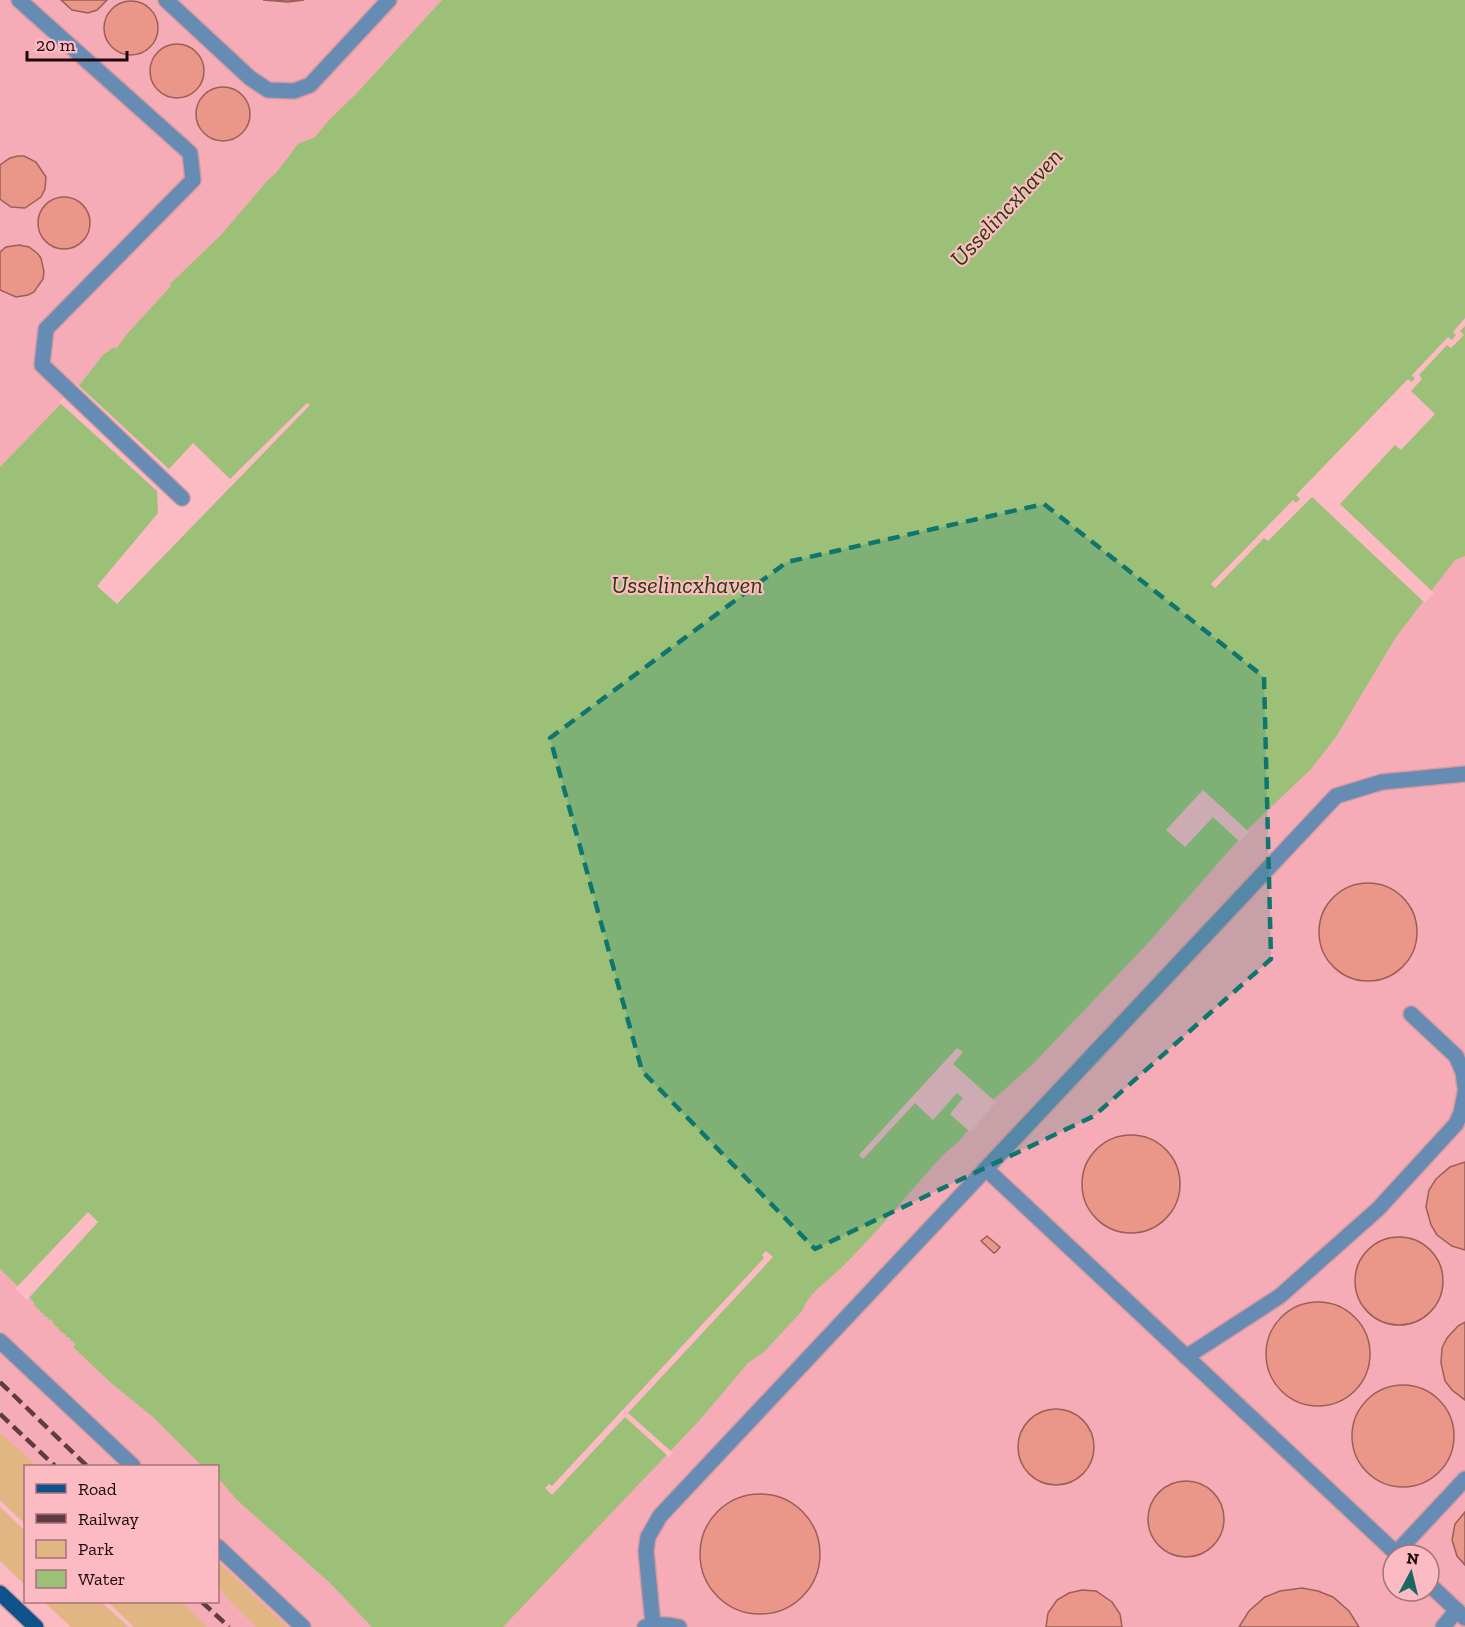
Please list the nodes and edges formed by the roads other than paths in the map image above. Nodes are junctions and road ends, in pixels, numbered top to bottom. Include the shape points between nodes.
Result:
1 (19, 0) edge
2 (166, 0) edge
3 (389, 0) edge
4 (182, 498) dead end
5 (1465, 774) edge
6 (1411, 1014) dead end
7 (1465, 1087) edge
8 (1465, 1092) edge
9 (986, 1169) junction
10 (0, 1341) edge
11 (1186, 1357) junction
12 (131, 1465) edge
13 (1465, 1479) edge
14 (1385, 1543) edge
15 (1407, 1543) edge
16 (219, 1547) edge
17 (0, 1593) edge
18 (1441, 1595) edge
19 (1461, 1614) edge
20 (649, 1626) edge
21 (1444, 1626) edge
22 (36, 1627) edge
23 (303, 1627) edge
24 (679, 1627) edge

1 - 4 lane via 190,153 193,180 46,329 42,365
2 - 3 lane via 250,78 268,90 294,91 310,85
5 - 9 lane via 1382,782 1336,796
6 - 7 lane via 1456,1056
8 - 11 lane via 1456,1124 1378,1209 1280,1296
9 - 11 lane
9 - 20 lane via 660,1516 646,1551
10 - 12 lane
11 - 14 lane
13 - 15 lane
16 - 23 lane
17 - 22 main road
18 - 19 lane
19 - 21 lane
20 - 24 lane

